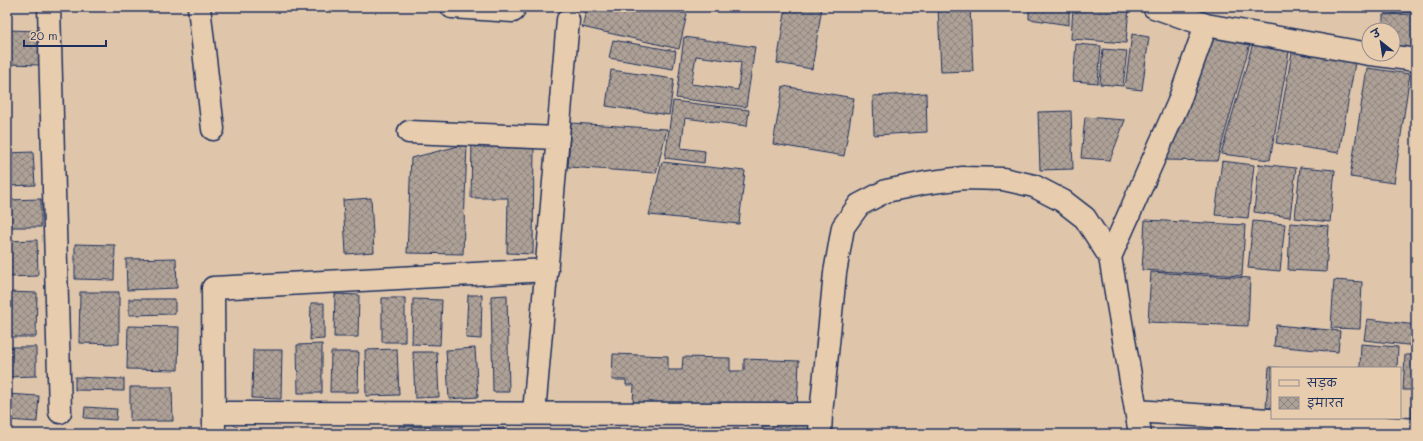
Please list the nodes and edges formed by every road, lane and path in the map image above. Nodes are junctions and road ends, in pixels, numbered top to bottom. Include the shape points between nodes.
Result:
1 (49, 7) edge
2 (199, 7) edge
3 (452, 7) edge
4 (1154, 7) edge
5 (513, 11) dead end
6 (568, 20) dead end
7 (1206, 25) junction
8 (1361, 52) edge
9 (1401, 58) edge
10 (1416, 60) edge
11 (213, 128) dead end
12 (409, 132) dead end
13 (558, 138) junction
14 (1110, 257) junction
15 (546, 270) junction
16 (60, 412) dead end
17 (1136, 412) junction
18 (534, 413) junction
19 (214, 424) edge
20 (820, 424) edge
21 (1416, 430) edge
22 (1140, 434) edge

1 - 16 street
2 - 11 street
3 - 5 street
4 - 7 street
6 - 13 street
7 - 8 street
7 - 14 street via 1178,104
9 - 10 street
12 - 13 street
13 - 15 street
14 - 17 street
14 - 20 street via 1085,218 1063,201 1034,186 1003,179 963,178 925,183 886,191 859,205 842,227
15 - 18 street
15 - 19 street via 213,288
17 - 21 street
17 - 22 street
18 - 19 street
18 - 20 street

